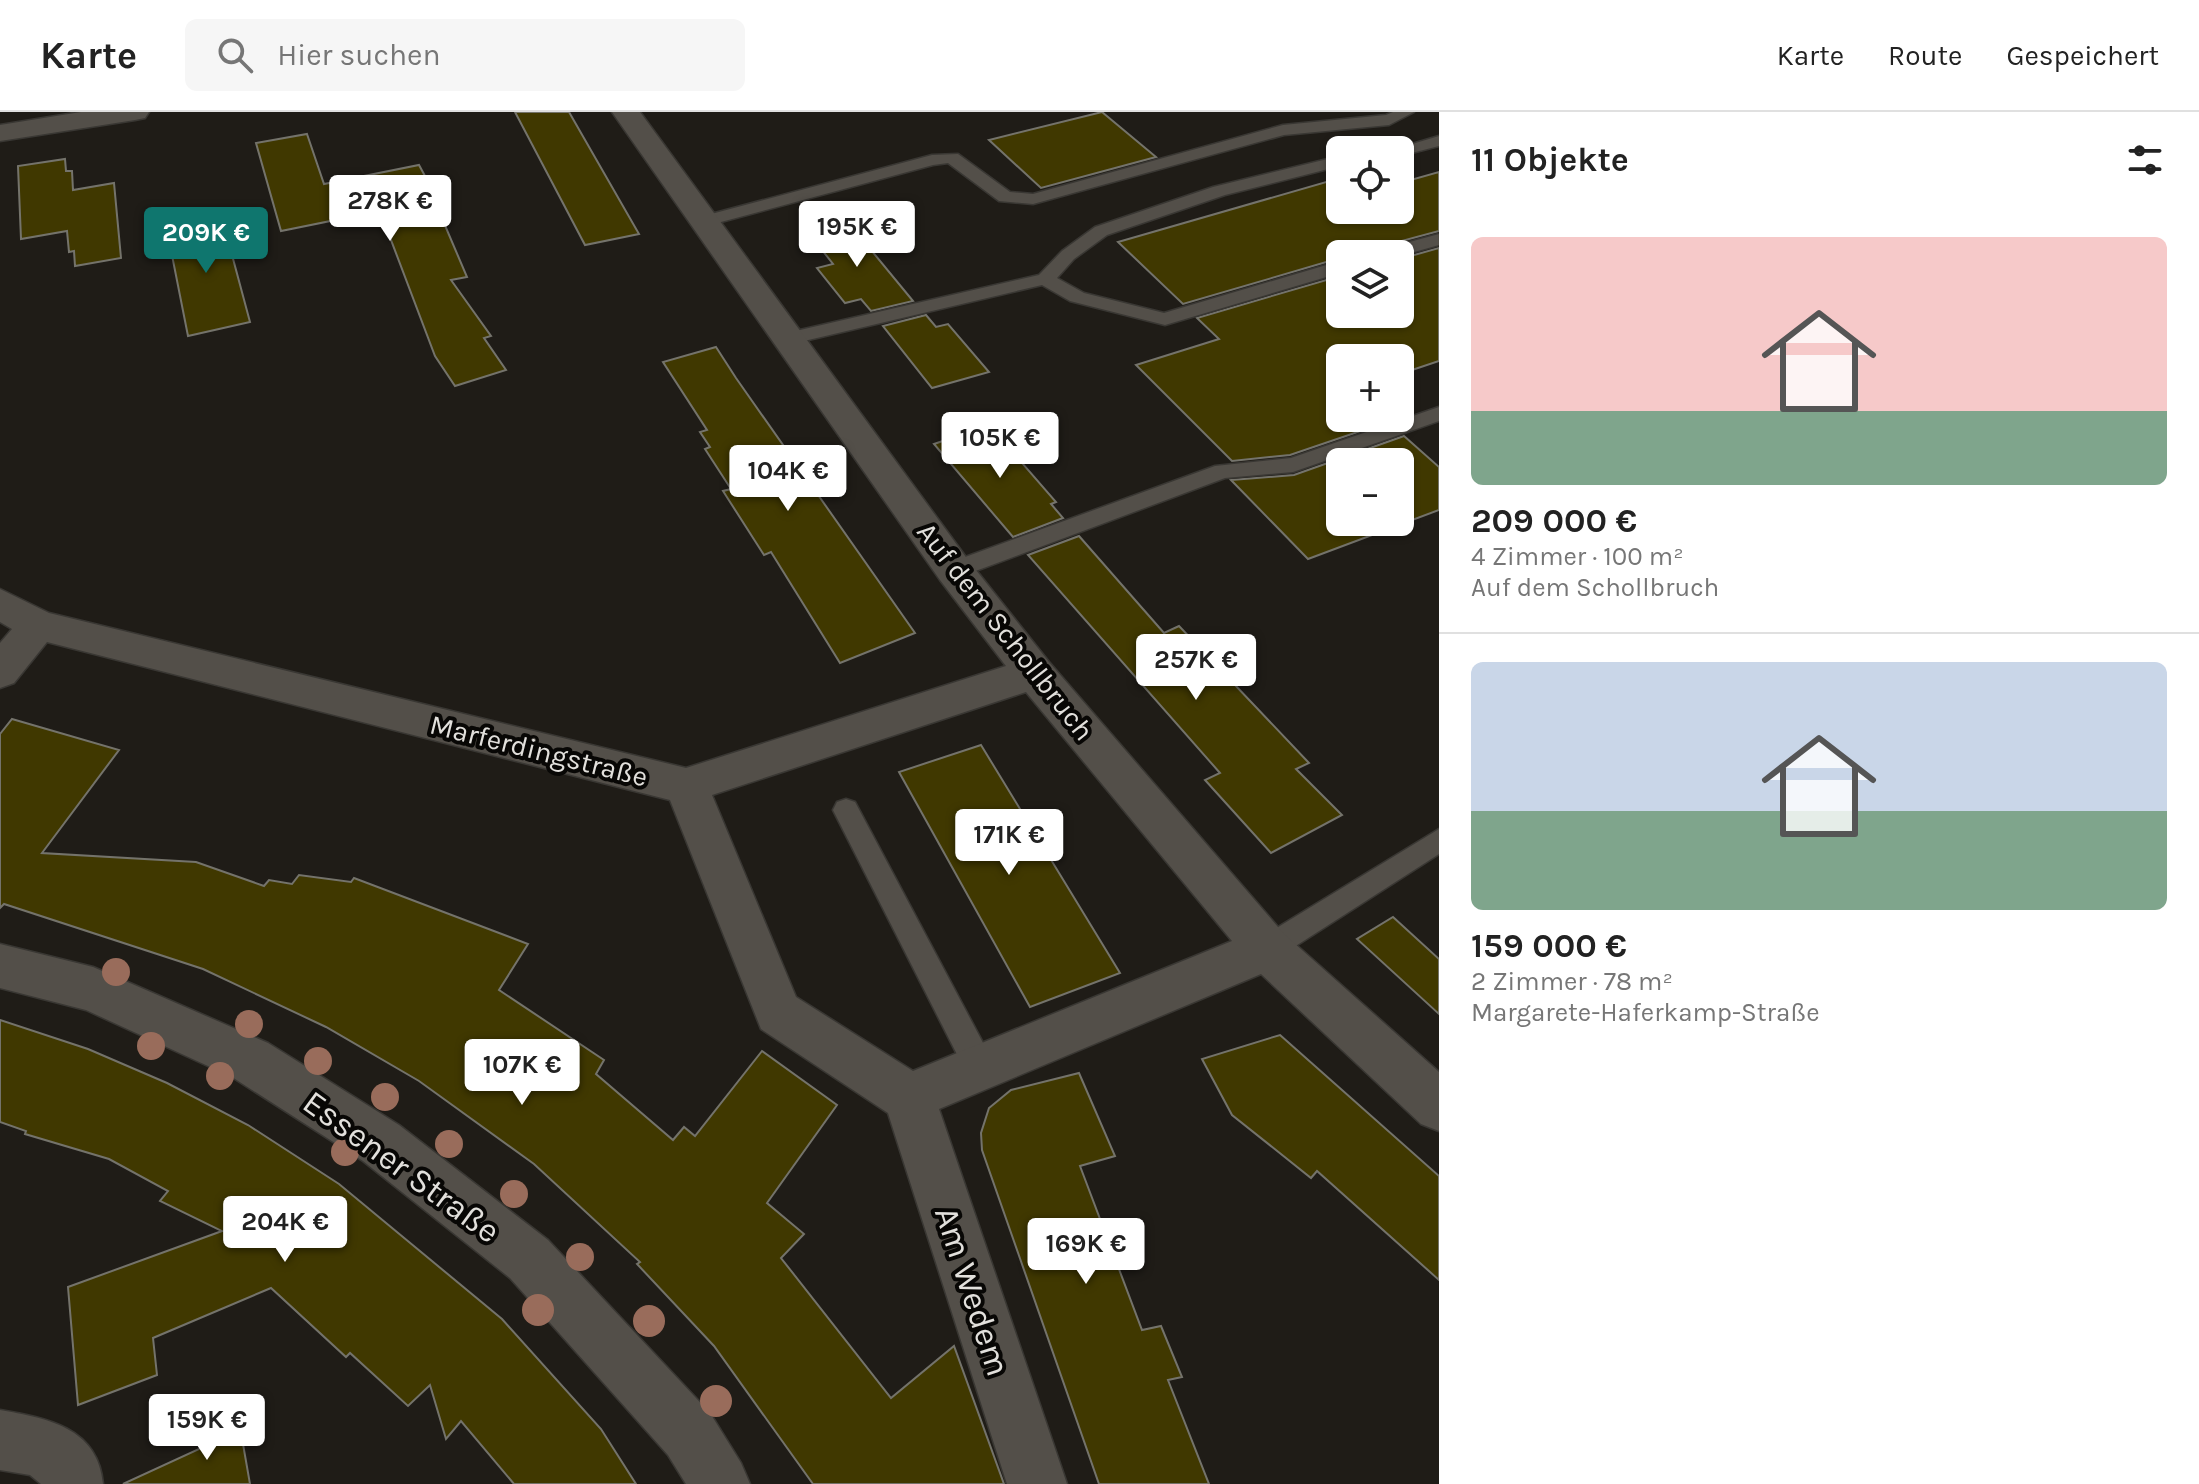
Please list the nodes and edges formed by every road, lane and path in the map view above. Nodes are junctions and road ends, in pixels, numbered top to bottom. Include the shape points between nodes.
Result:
1 (135, 112) edge
2 (626, 112) edge
3 (1406, 112) edge
4 (0, 133) edge
5 (1439, 141) edge
6 (1414, 147) edge
7 (1326, 164) edge
8 (706, 221) junction
9 (1439, 239) edge
10 (1414, 246) edge
11 (1326, 271) edge
12 (1045, 279) junction
13 (787, 339) junction
14 (1439, 414) edge
15 (954, 570) junction
16 (0, 604) edge
17 (38, 625) junction
18 (0, 672) edge
19 (1034, 673) junction
20 (686, 786) junction
21 (846, 810) dead end
22 (1439, 840) edge
23 (1267, 949) junction
24 (0, 966) edge
25 (980, 1068) junction
26 (909, 1097) junction
27 (1439, 1106) edge
28 (0, 1440) edge
29 (73, 1484) edge
30 (720, 1484) edge
31 (1037, 1484) edge

1 - 4 street
2 - 8 street, Auf dem Schollbruch
3 - 8 lane via 1389,120 1283,130 1033,199 1005,197 952,158
5 - 6 lane
7 - 12 lane via 1219,191 1101,231
8 - 13 street, Auf dem Schollbruch
9 - 10 lane
11 - 12 lane via 1165,319 1077,297
12 - 13 lane
13 - 15 street, Auf dem Schollbruch
14 - 15 lane via 1293,465 1223,471
15 - 19 street, Auf dem Schollbruch
16 - 17 street, Marferdingstraße
17 - 18 street
17 - 20 street, Marferdingstraße
19 - 20 street, Marferdingstraße
19 - 23 street, Auf dem Schollbruch
20 - 26 street via 778,1013
21 - 25 lane
22 - 23 lane
23 - 25 street
23 - 27 street, Auf dem Schollbruch
24 - 30 street, Essener Straße via 93,989 250,1060 381,1143 529,1259 689,1434
25 - 26 street
26 - 31 street, Am Wedem
28 - 29 street via 44,1447 72,1472

